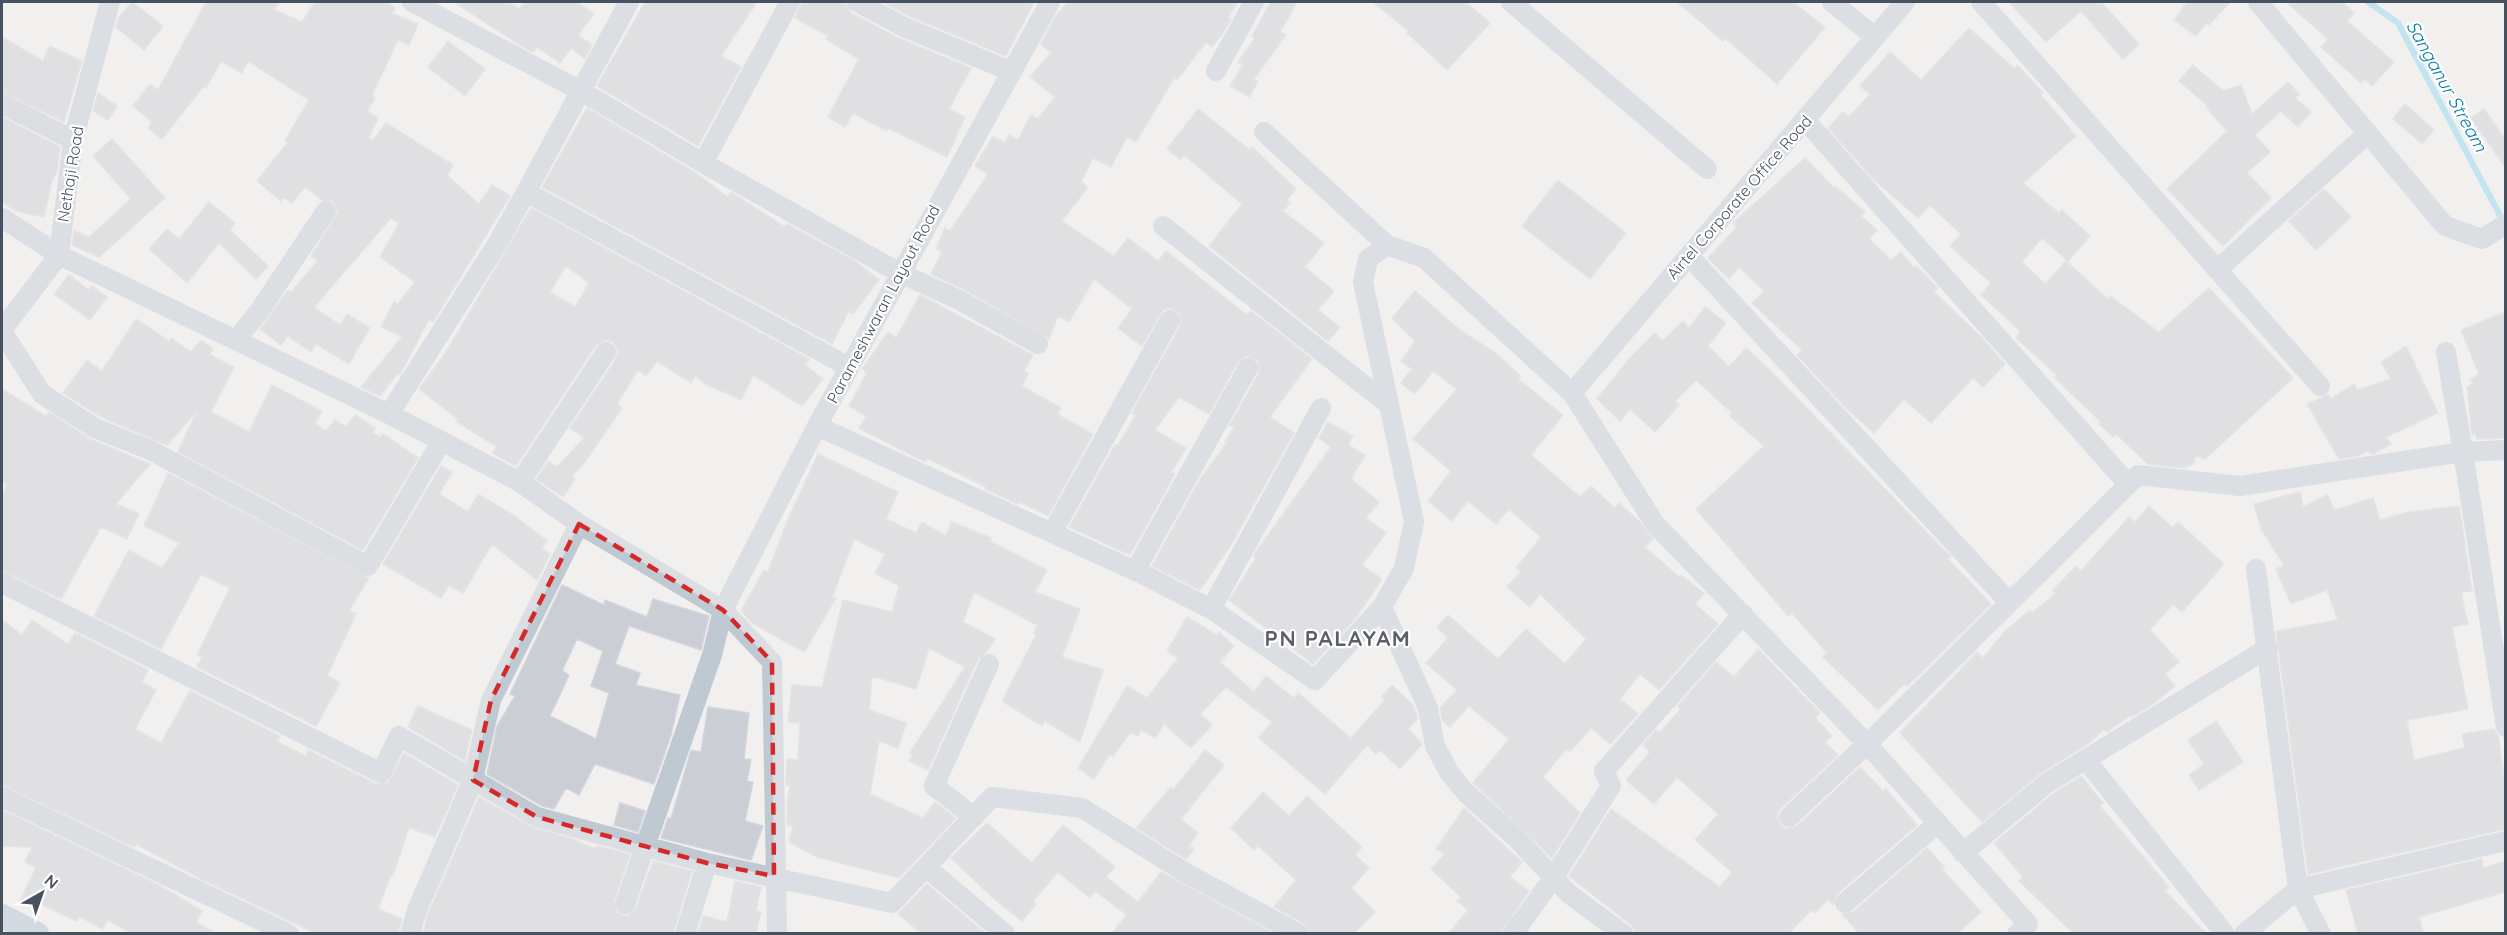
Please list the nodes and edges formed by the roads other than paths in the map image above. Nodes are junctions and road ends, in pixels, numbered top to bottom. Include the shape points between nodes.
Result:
1 (110, 2) edge
2 (412, 2) edge
3 (629, 2) edge
4 (790, 2) edge
5 (857, 2) edge
6 (1050, 2) edge
7 (1254, 2) edge
8 (1511, 2) edge
9 (1832, 2) edge
10 (1905, 2) edge
11 (1981, 2) edge
12 (2258, 2) edge
13 (1875, 37) junction
14 (1010, 71) junction
15 (1216, 71) dead end
16 (581, 91) junction
17 (2, 104) edge
18 (1805, 120) junction
19 (1264, 132) dead end
20 (2368, 133) junction
21 (73, 140) junction
22 (703, 164) junction
23 (1707, 169) dead end
24 (525, 192) junction
25 (326, 212) dead end
26 (2, 218) edge
27 (1163, 226) dead end
28 (2498, 228) edge
29 (1387, 245) junction
30 (59, 255) junction
31 (1689, 256) junction
32 (2217, 270) junction
33 (900, 273) junction
34 (1170, 320) dead end
35 (2, 331) edge
36 (236, 340) junction
37 (1038, 344) dead end
38 (2446, 351) dead end
39 (606, 352) dead end
40 (849, 367) junction
41 (1248, 368) dead end
42 (2320, 386) dead end
43 (1572, 393) junction
44 (1389, 405) junction
45 (1321, 408) dead end
46 (390, 414) junction
47 (817, 426) junction
48 (441, 442) junction
49 (2505, 450) edge
50 (2463, 452) junction
51 (520, 482) junction
52 (2128, 484) junction
53 (579, 524) junction
54 (1052, 533) junction
55 (2256, 569) dead end
56 (1135, 571) junction
57 (2, 583) edge
58 (2008, 601) junction
59 (1382, 607) junction
60 (1211, 609) junction
61 (723, 610) junction
62 (1743, 615) junction
63 (2268, 648) junction
64 (989, 664) dead end
65 (2505, 728) edge
66 (1867, 744) junction
67 (2086, 760) junction
68 (473, 780) junction
69 (2, 797) edge
70 (974, 817) junction
71 (1790, 817) dead end
72 (1938, 823) junction
73 (2505, 840) edge
74 (646, 846) junction
75 (1963, 854) junction
76 (707, 863) junction
77 (926, 867) junction
78 (774, 876) junction
79 (1554, 878) junction
80 (2298, 889) junction
81 (1845, 903) dead end
82 (625, 904) dead end
83 (2, 916) edge
84 (2027, 930) edge
85 (37, 933) edge
86 (289, 933) edge
87 (410, 933) edge
88 (685, 933) edge
89 (777, 933) edge
90 (1005, 933) edge
91 (1299, 933) edge
92 (1513, 933) edge
93 (1623, 933) edge
94 (2225, 933) edge
95 (2244, 933) edge
96 (2321, 933) edge

1 - 21 street, Nethaji Road
2 - 16 street
3 - 16 street
4 - 22 street
5 - 14 street via 904,27
6 - 14 street, Parameshwaran Layout Road
7 - 15 street
8 - 23 street
9 - 13 street
10 - 13 street, Airtel Corporate Office Road
11 - 32 street
12 - 20 street
13 - 18 street, Airtel Corporate Office Road
14 - 33 street, Parameshwaran Layout Road
16 - 22 street
16 - 24 street
17 - 21 street
18 - 31 street, Airtel Corporate Office Road
18 - 52 street
19 - 29 street
20 - 28 street via 2445,226 2482,239
20 - 32 street
21 - 30 street, Nethaji Road
22 - 33 street
24 - 40 street
24 - 46 street via 497,244
25 - 36 street
26 - 30 street
27 - 44 street
29 - 43 street via 1424,258
29 - 44 street via 1368,259 1363,282
30 - 35 street
30 - 36 street
31 - 43 street, Airtel Corporate Office Road
31 - 58 street
32 - 42 street
33 - 37 street
33 - 40 street, Parameshwaran Layout Road
34 - 54 street
35 - 48 street via 42,394 95,428 150,450 368,566
36 - 46 street
38 - 50 street
39 - 51 street
40 - 47 street, Parameshwaran Layout Road
41 - 56 street
43 - 62 street via 1655,524
44 - 59 street via 1414,522 1404,568
45 - 60 street
46 - 48 street
47 - 54 street
47 - 61 street, Parameshwaran Layout Road
48 - 51 street
49 - 50 street
50 - 52 street via 2240,486 2138,475
50 - 65 street
51 - 53 street
52 - 58 street
53 - 61 street
53 - 68 street via 491,700
54 - 56 street
55 - 63 street
56 - 60 street
57 - 68 street via 381,773 399,736
58 - 66 street
59 - 60 street via 1315,680
59 - 79 street via 1428,708 1435,746 1449,772
61 - 74 street, Parameshwaran Layout Road via 712,655
61 - 78 street via 772,662
62 - 66 street
62 - 79 street via 1604,771 1611,786
63 - 67 street
63 - 80 street
64 - 70 street via 934,786
66 - 71 street
66 - 72 street
67 - 75 street via 2047,783
67 - 94 street
68 - 74 street via 537,817
68 - 87 street
69 - 86 street
70 - 77 street
70 - 91 street via 992,797 1082,808 1186,873
72 - 75 street
72 - 81 street
73 - 80 street
74 - 76 street
74 - 82 street, Parameshwaran Layout Road
75 - 84 street
76 - 78 street
76 - 88 street
77 - 78 street via 892,903
77 - 90 street
78 - 89 street
79 - 92 street
79 - 93 street via 1568,893
80 - 95 street
80 - 96 street
83 - 85 main road

